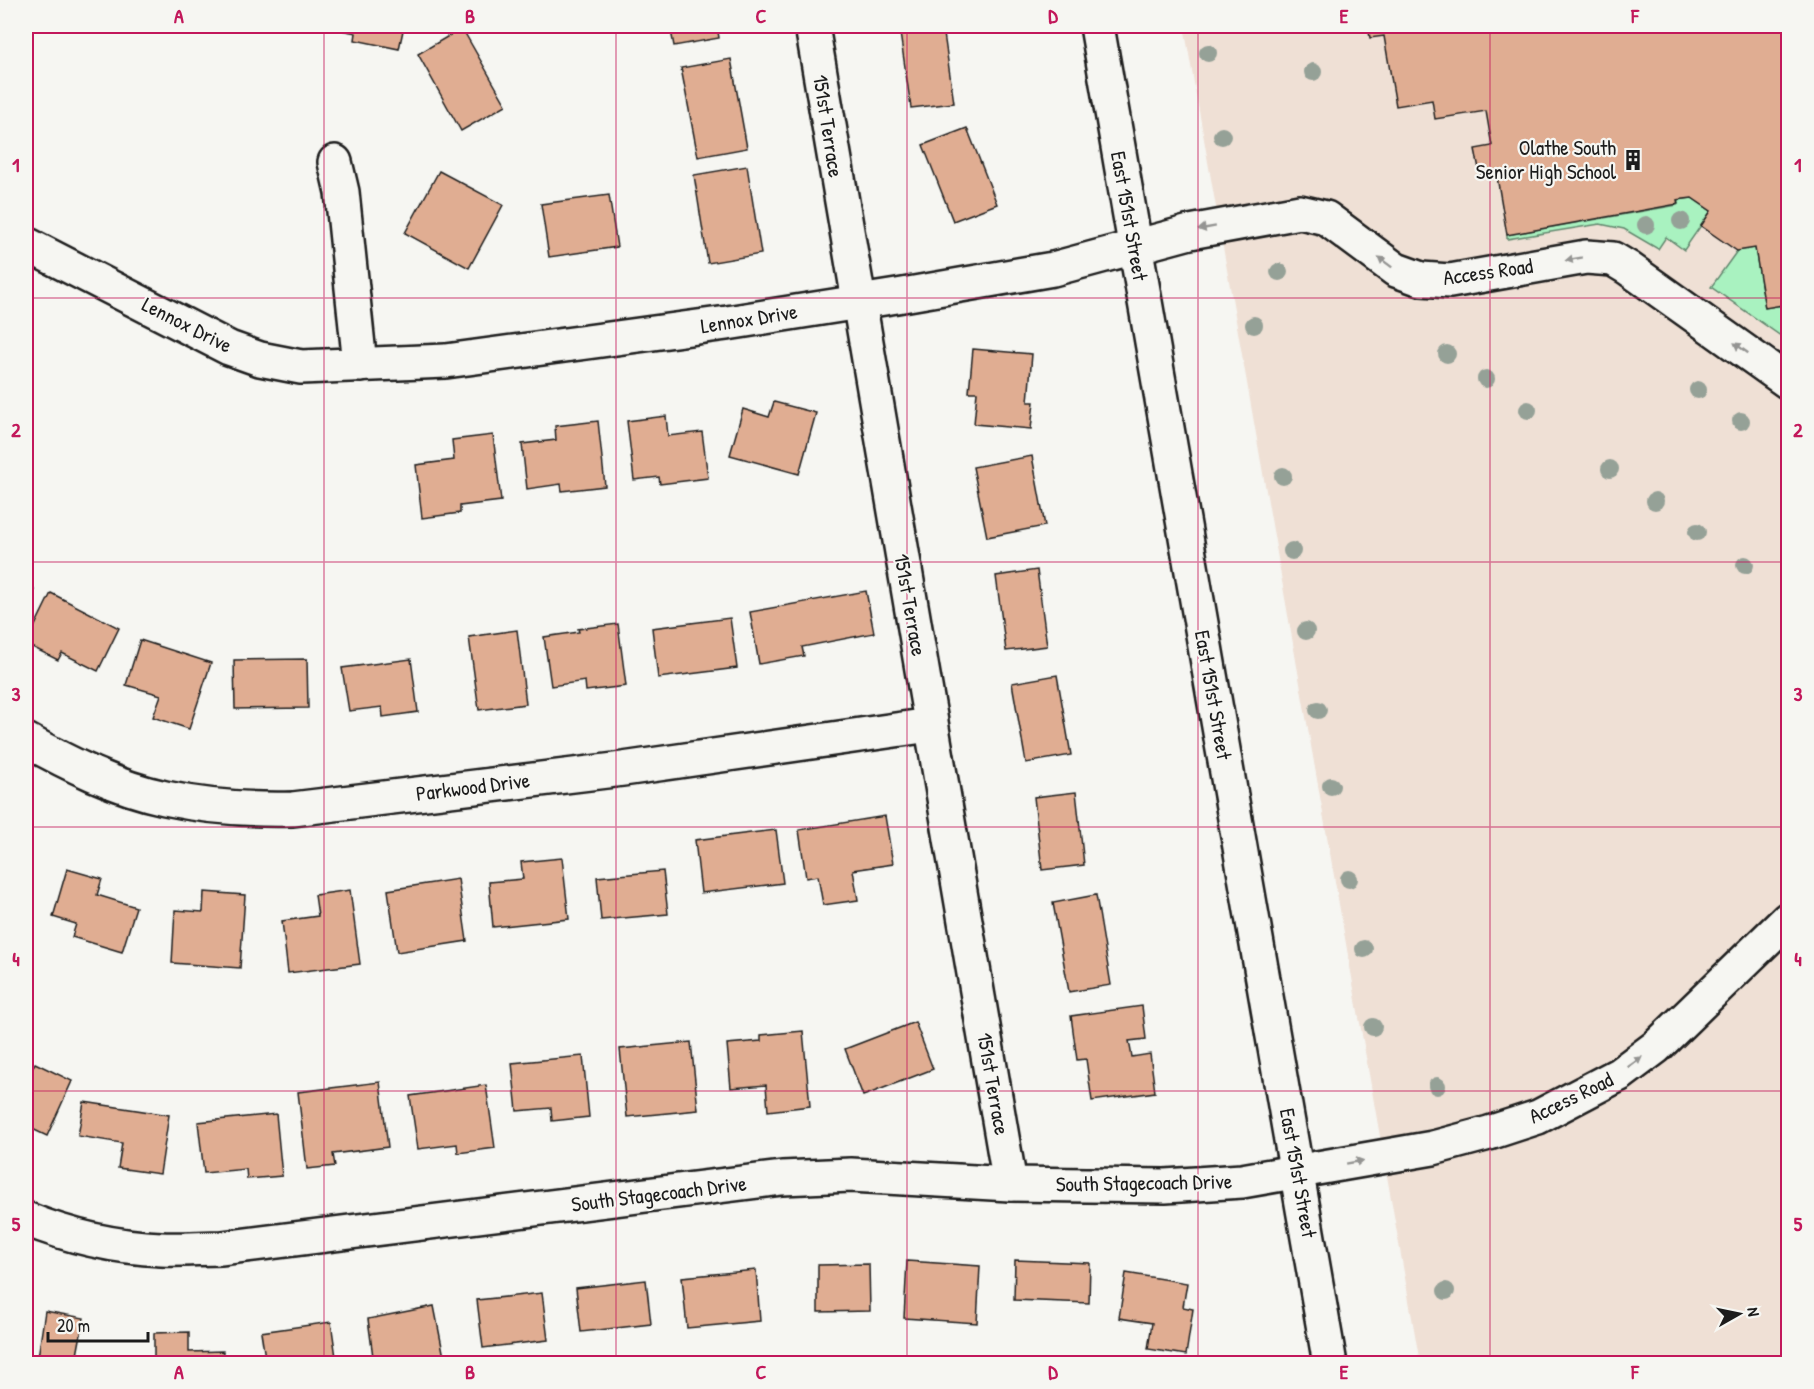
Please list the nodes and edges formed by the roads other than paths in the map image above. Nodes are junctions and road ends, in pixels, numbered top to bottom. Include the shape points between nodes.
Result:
1 (812, 26) edge
2 (1097, 26) edge
3 (335, 162) dead end
4 (26, 244) edge
5 (1134, 246) junction
6 (858, 303) junction
7 (360, 365) junction
8 (1788, 382) edge
9 (930, 725) junction
10 (26, 740) edge
11 (1788, 919) edge
12 (1298, 1172) junction
13 (1010, 1184) junction
14 (26, 1219) edge
15 (1330, 1364) edge

1 - 6 street, 151st Terrace
2 - 5 street, East 151st Street
3 - 7 street via 342,192
4 - 7 street, Lennox Drive via 229,348 301,367
5 - 6 street, Lennox Drive via 1053,269
8 -> 5 street, Access Road via 1613,259 1587,257 1450,281 1421,279 1396,270 1326,218 1300,212
5 - 12 street, East 151st Street
6 - 7 street, Lennox Drive via 446,361
6 - 9 street, 151st Terrace
9 - 10 street, Parkwood Drive via 623,769 282,809 218,806 165,798 64,761
9 - 13 street, 151st Terrace
12 -> 11 street, Access Road via 1433,1148 1489,1133 1538,1117 1589,1092 1656,1047
12 - 13 street, South Stagecoach Drive via 1165,1186
12 - 15 street, East 151st Street
13 - 14 street, South Stagecoach Drive via 851,1175 782,1178 222,1248 129,1246 77,1236

